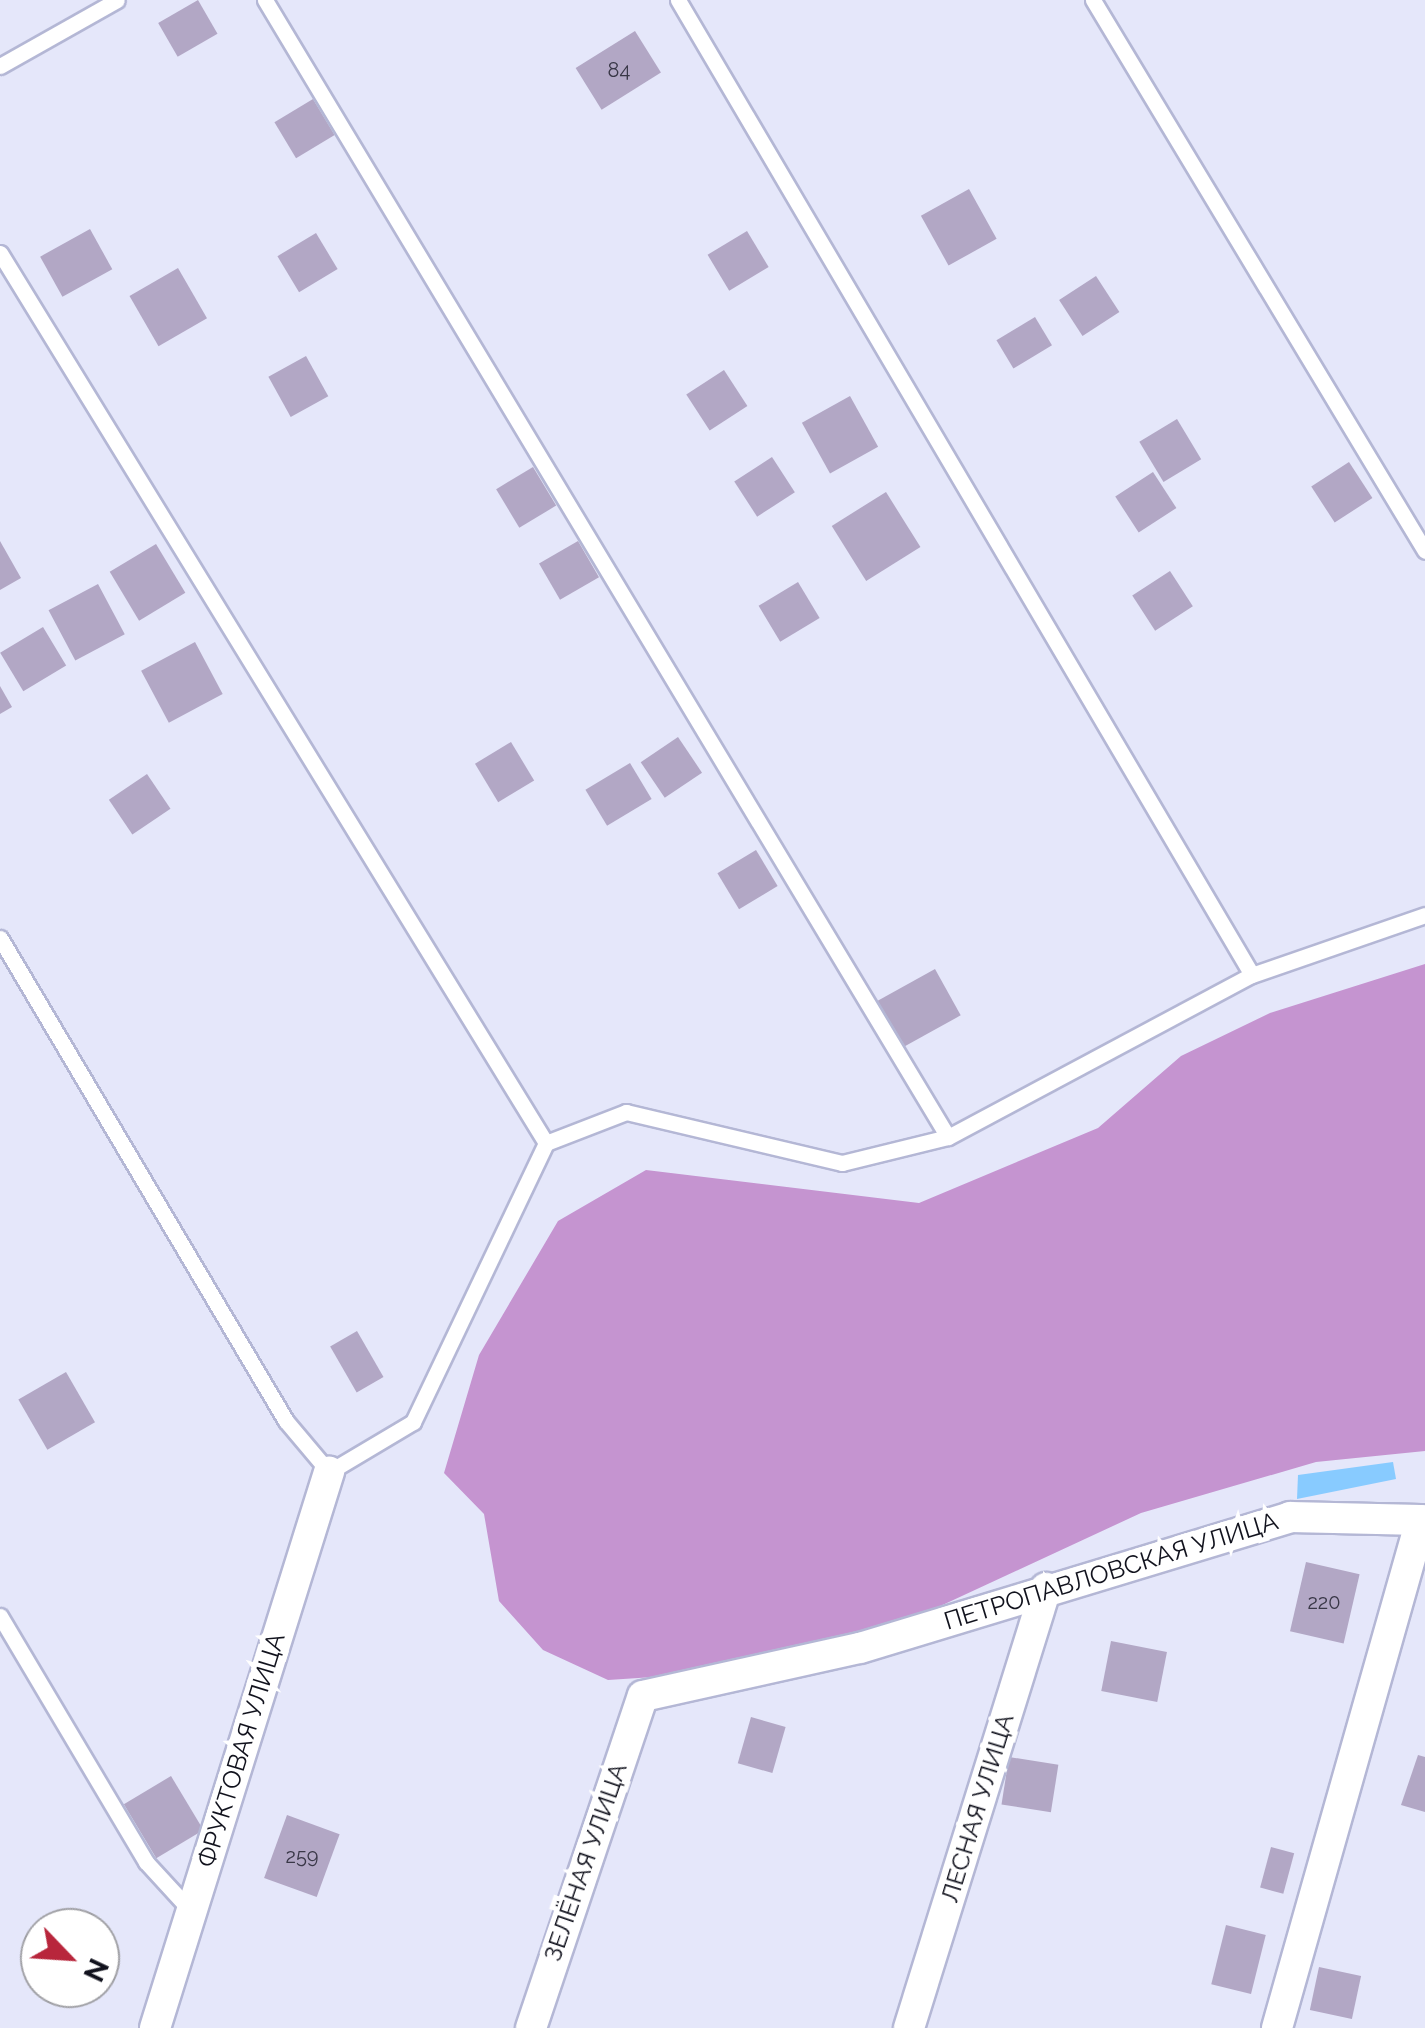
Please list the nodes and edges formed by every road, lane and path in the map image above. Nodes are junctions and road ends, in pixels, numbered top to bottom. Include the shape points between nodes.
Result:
1 (116, 0) edge
2 (265, 0) edge
3 (678, 0) edge
4 (1093, 0) edge
5 (0, 66) edge
6 (0, 252) edge
7 (1425, 551) edge
8 (1425, 916) edge
9 (0, 938) edge
10 (1252, 975) junction
11 (948, 1137) junction
12 (546, 1143) junction
13 (329, 1472) junction
14 (1046, 1588) junction
15 (0, 1616) edge
16 (643, 1696) joint
17 (190, 1911) junction
18 (155, 2028) edge
19 (531, 2028) edge
20 (909, 2028) edge
21 (1277, 2028) edge

1 - 5 lane
2 - 11 lane
3 - 10 lane
4 - 7 lane
6 - 12 lane
8 - 10 lane
9 - 13 lane via 286,1421
10 - 11 lane
11 - 12 lane via 842,1164 626,1112
12 - 13 lane via 413,1422
13 - 17 street, ФРУКТОВАЯ УЛИЦА
14 - 16 street, ПЕТРОПАВЛОВСКАЯ УЛИЦА via 860,1648
14 - 20 street, ЛЕСНАЯ УЛИЦА
14 - 21 street, ПЕТРОПАВЛОВСКАЯ УЛИЦА via 1290,1517 1420,1520
15 - 17 lane via 146,1862
16 - 19 street, ЗЕЛЁНАЯ УЛИЦА via 564,1907
17 - 18 street, ФРУКТОВАЯ УЛИЦА

